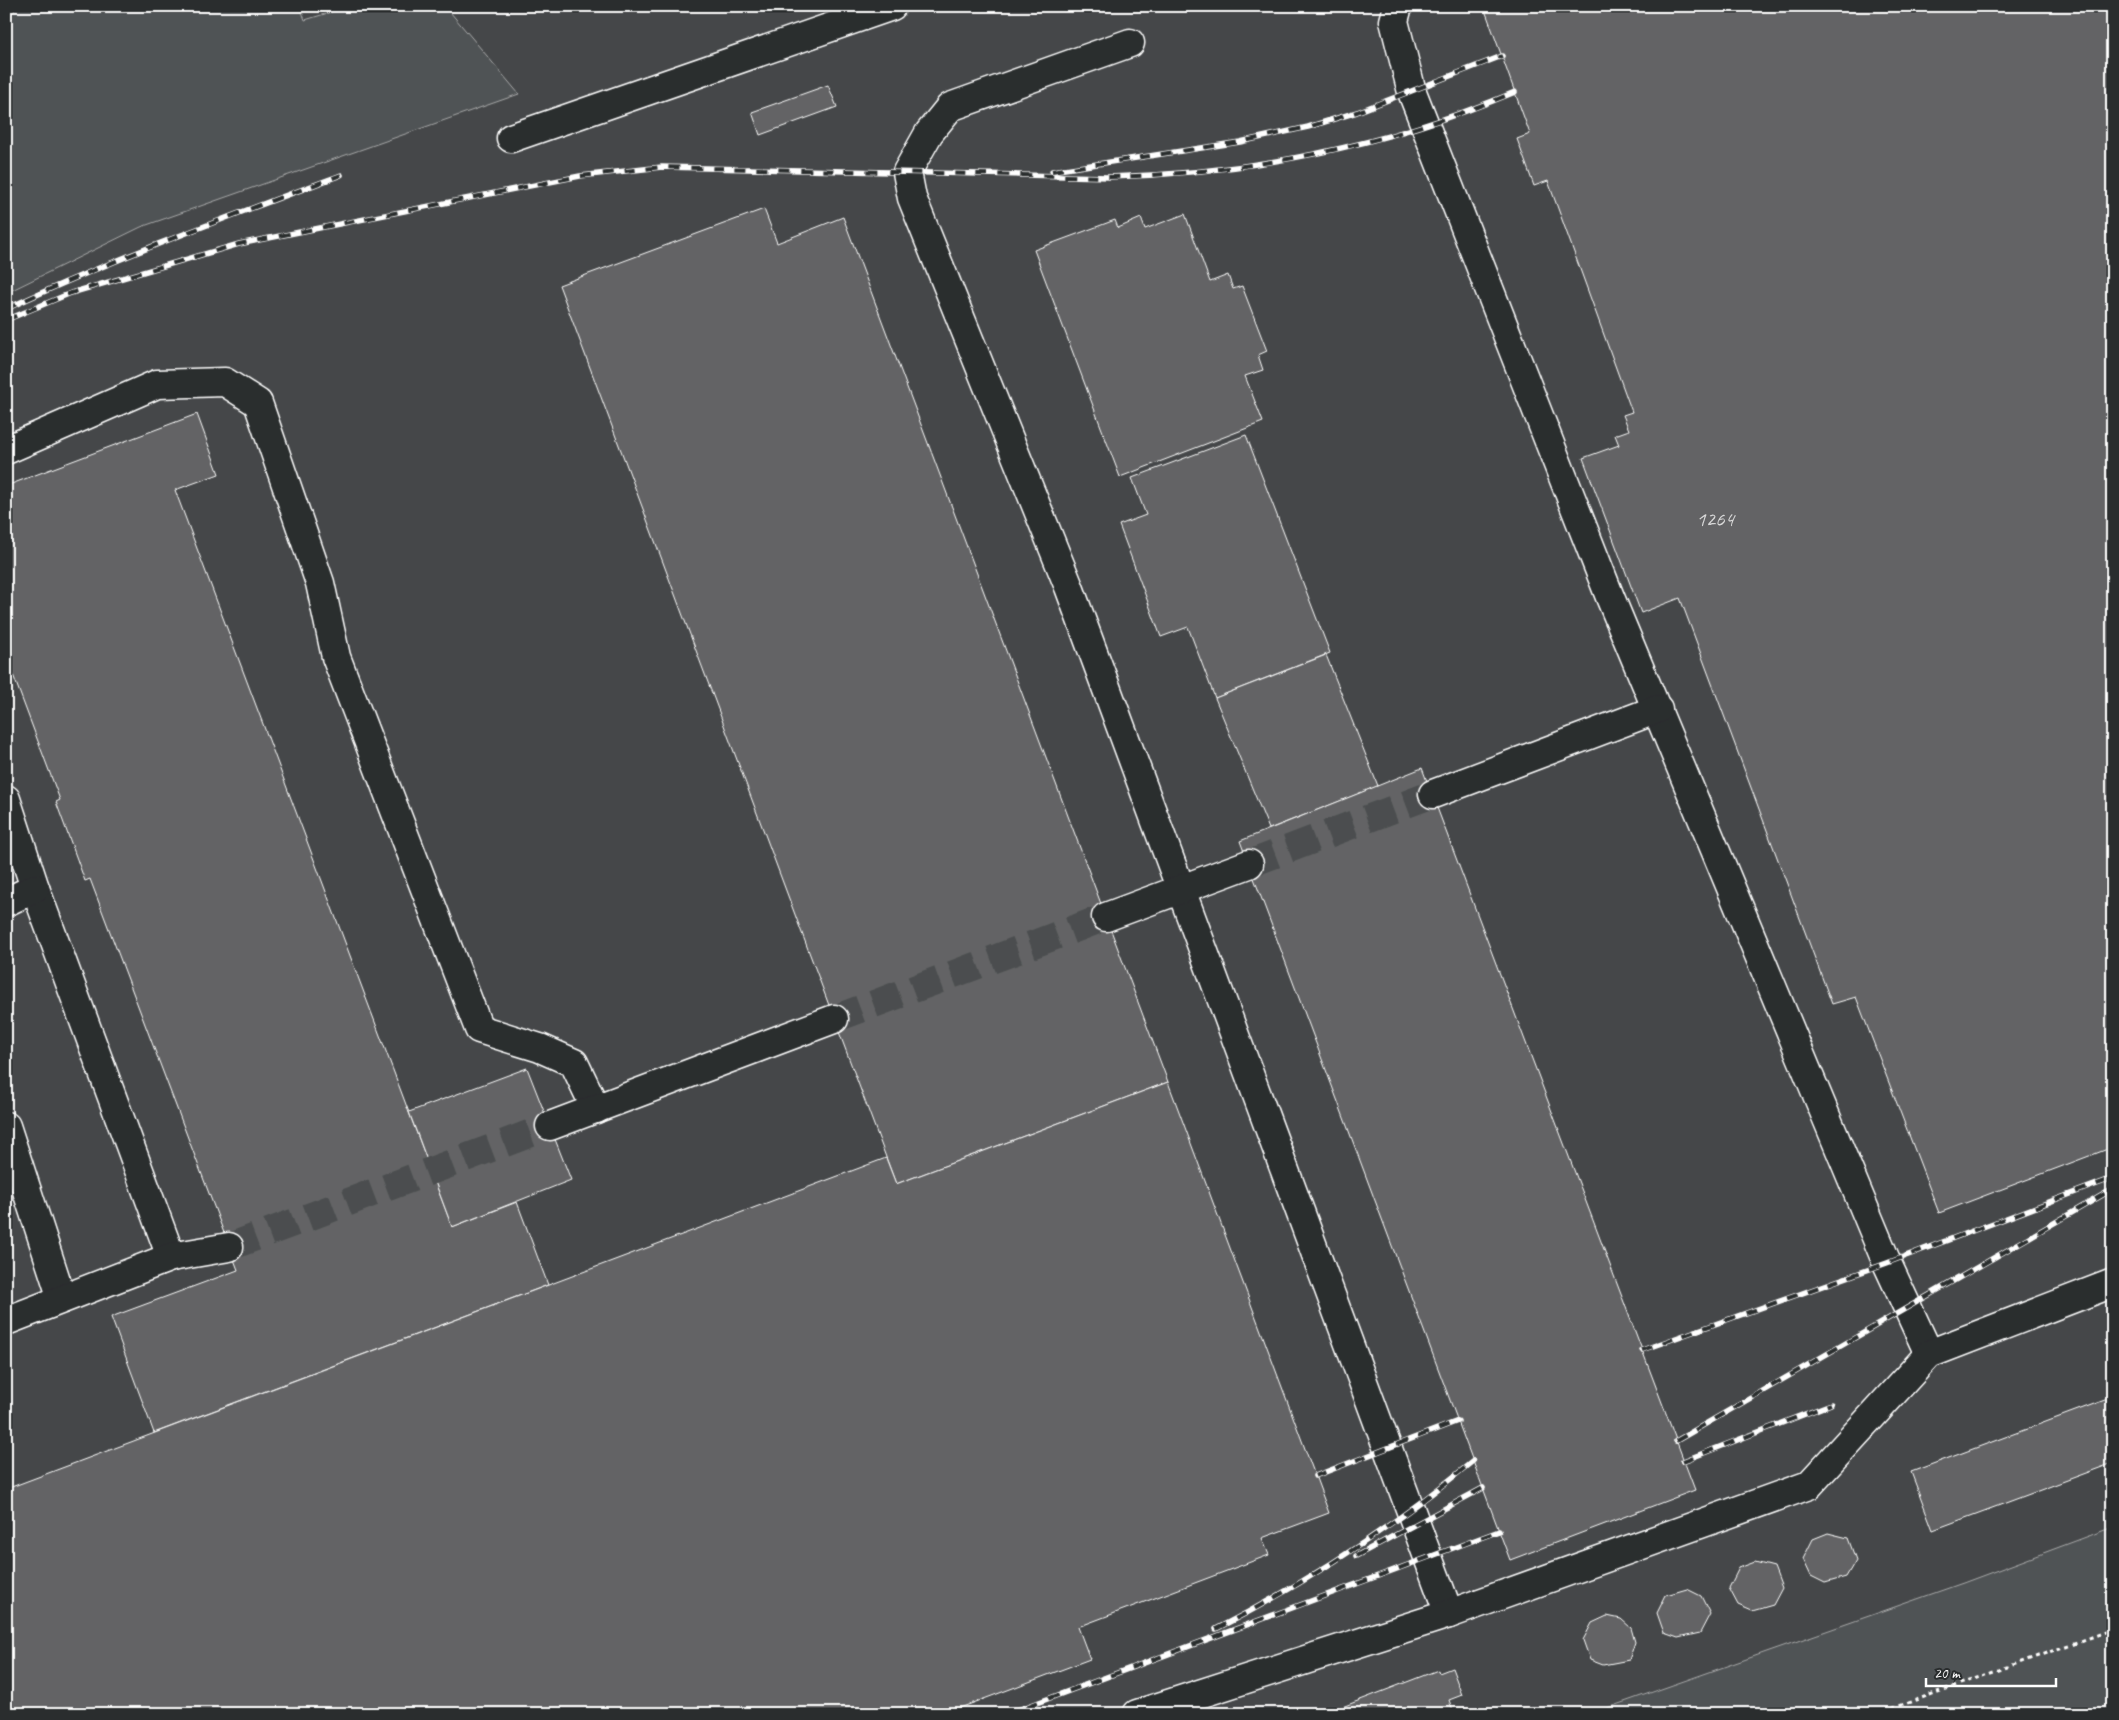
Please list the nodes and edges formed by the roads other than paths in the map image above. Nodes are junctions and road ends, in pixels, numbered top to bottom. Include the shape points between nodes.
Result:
1 (892, 6) edge
2 (1398, 6) edge
3 (1130, 43) dead end
4 (511, 138) dead end
5 (6, 450) edge
6 (1658, 709) junction
7 (1432, 794) tunnel mouth
8 (6, 799) edge
9 (1249, 864) tunnel mouth
10 (35, 888) junction
11 (1180, 889) junction
12 (6, 902) edge
13 (1106, 918) tunnel mouth
14 (834, 1019) tunnel mouth
15 (596, 1109) junction
16 (6, 1126) edge
17 (550, 1126) tunnel mouth
18 (229, 1247) tunnel mouth
19 (171, 1257) junction
20 (2113, 1283) edge
21 (62, 1299) junction
22 (6, 1321) edge
23 (1929, 1354) junction
24 (1449, 1614) junction
25 (1137, 1714) edge

1 - 4 lane
2 - 6 lane via 1394,21 1421,117 1610,598
3 - 11 lane via 950,107 929,133 907,172 912,198 1069,587
5 - 15 lane via 156,384 225,382 258,403 320,583 336,657 479,1029 540,1048 574,1063
6 - 7 lane
6 - 23 lane via 1887,1263
8 - 10 lane
9 - 11 lane
10 - 12 lane
10 - 19 lane
11 - 13 lane
11 - 24 lane
14 - 15 lane
15 - 17 lane
16 - 21 lane
18 - 19 lane
19 - 21 lane
20 - 23 lane
21 - 22 lane
23 - 24 lane via 1809,1485
24 - 25 lane

